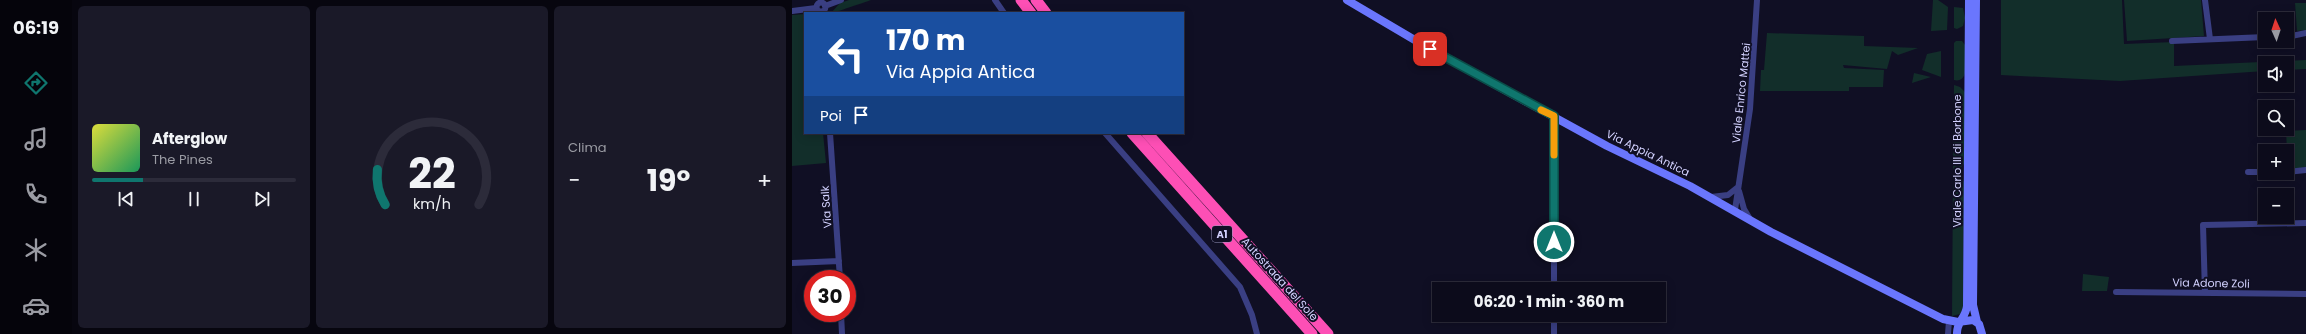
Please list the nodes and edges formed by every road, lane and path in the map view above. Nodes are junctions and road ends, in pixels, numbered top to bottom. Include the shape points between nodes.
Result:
1 (841, 0) edge
2 (995, 0) edge
3 (1021, 0) edge
4 (1036, 0) edge
5 (1347, 0) edge
6 (1757, 0) edge
7 (1969, 0) edge
8 (1976, 0) edge
9 (2205, 0) edge
10 (822, 3) edge
11 (792, 11) edge
12 (819, 11) edge
13 (1003, 12) edge
14 (1029, 12) edge
15 (1045, 12) edge
16 (2306, 33) edge
17 (2294, 35) edge
18 (2258, 37) edge
19 (2210, 39) junction
20 (2172, 41) dead end
21 (1554, 116) junction
22 (830, 134) edge
23 (1106, 134) edge
24 (1133, 134) edge
25 (1149, 134) edge
26 (2306, 170) edge
27 (2294, 171) edge
28 (2248, 172) dead end
29 (2258, 172) edge
30 (1738, 187) junction
31 (1710, 197) junction
32 (1735, 210) junction
33 (1750, 220) junction
34 (2306, 223) edge
35 (839, 261) junction
36 (792, 262) edge
37 (840, 270) edge
38 (1554, 282) edge
39 (2116, 292) dead end
40 (2205, 293) junction
41 (2306, 294) edge
42 (1947, 321) junction
43 (1962, 321) junction
44 (841, 322) edge
45 (1554, 322) edge
46 (1977, 322) junction
47 (1982, 333) edge
48 (842, 334) edge
49 (1257, 334) edge
50 (1312, 334) edge
51 (1328, 334) edge
52 (1554, 334) edge
53 (1948, 334) edge
54 (1957, 334) edge

1 - 10 street
2 - 13 street
3 - 14 highway
4 - 15 highway
5 - 21 street, Via Appia Antica via 1430,49
6 - 30 street, Viale Enrico Mattei via 1750,109
7 - 43 street, Viale Carlo III di Borbone via 1967,306
8 - 46 street, Viale Carlo III di Borbone via 1973,305
9 - 19 street
10 - 12 street
11 - 12 street
16 - 17 street
18 - 19 street
19 - 20 street
21 - 31 street, Via Appia Antica via 1638,162
21 - 38 street
22 - 35 street, Via Salk
23 - 49 street via 1240,287
24 - 50 highway, Autostrada del Sole / A1
25 - 51 highway, Autostrada del Sole / A1
26 - 27 street
28 - 29 street
30 - 31 street via 1728,195
30 - 32 street, Viale Enrico Mattei
30 - 33 street, Viale Enrico Mattei via 1744,210
31 - 32 street, Via Appia Antica
32 - 33 street, Via Appia Antica
33 - 42 street, Via Appia Antica
34 - 40 street via 2203,225
35 - 36 street
35 - 37 street, Via Salk
39 - 40 street, Via Adone Zoli
40 - 41 street, Via Adone Zoli
42 - 43 street, Via Appia Antica
42 - 53 street
42 - 54 street, Via Appia Antica
43 - 46 street via 1970,319
43 - 54 street, Viale Carlo III di Borbone
44 - 48 street
45 - 52 street
46 - 47 street, Viale Carlo III di Borbone

